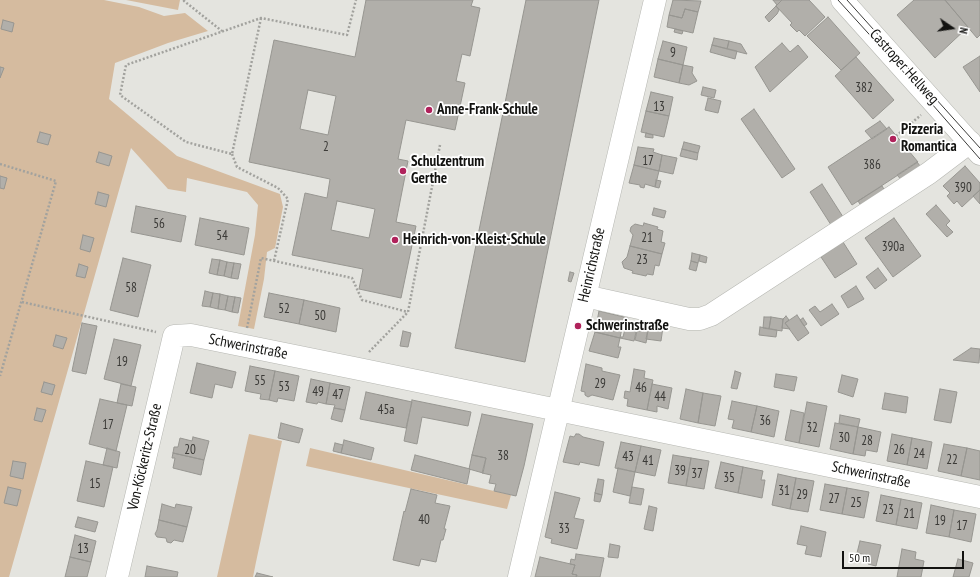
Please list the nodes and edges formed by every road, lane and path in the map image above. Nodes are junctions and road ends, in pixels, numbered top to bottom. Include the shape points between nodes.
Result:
1 (184, 0) edge
2 (356, 0) edge
3 (654, 0) edge
4 (842, 0) edge
5 (261, 18) junction
6 (222, 31) junction
7 (936, 103) junction
8 (896, 136) dead end
9 (440, 145) dead end
10 (975, 148) edge
11 (232, 154) junction
12 (0, 164) edge
13 (274, 261) junction
14 (585, 296) junction
15 (22, 302) junction
16 (408, 312) junction
17 (174, 336) junction
18 (243, 346) junction
19 (354, 368) junction
20 (0, 376) edge
21 (558, 410) junction
22 (980, 497) edge
23 (117, 577) edge
24 (519, 577) edge

1 - 6 path
2 - 5 path via 347,35
3 - 14 street, Heinrichstraße
4 - 7 street, Castroper Hellweg
5 - 6 path
5 - 11 path
6 - 11 path via 126,64 120,95 186,142
7 - 8 path
7 - 10 street, Castroper Hellweg
9 - 16 path
10 - 14 street via 929,173 711,315 689,319
11 - 13 path via 237,166 278,188 288,199
12 - 15 path via 56,181
13 - 16 path via 352,278 362,300
13 - 18 path via 261,258
14 - 21 street, Heinrichstraße
15 - 17 path
15 - 20 path
16 - 19 path
17 - 18 street, Schwerinstraße via 190,335
17 - 23 street, Von-Köckeritz-Straße
18 - 19 street, Schwerinstraße
19 - 21 street, Schwerinstraße
21 - 22 street, Schwerinstraße
21 - 24 street, Heinrichstraße

